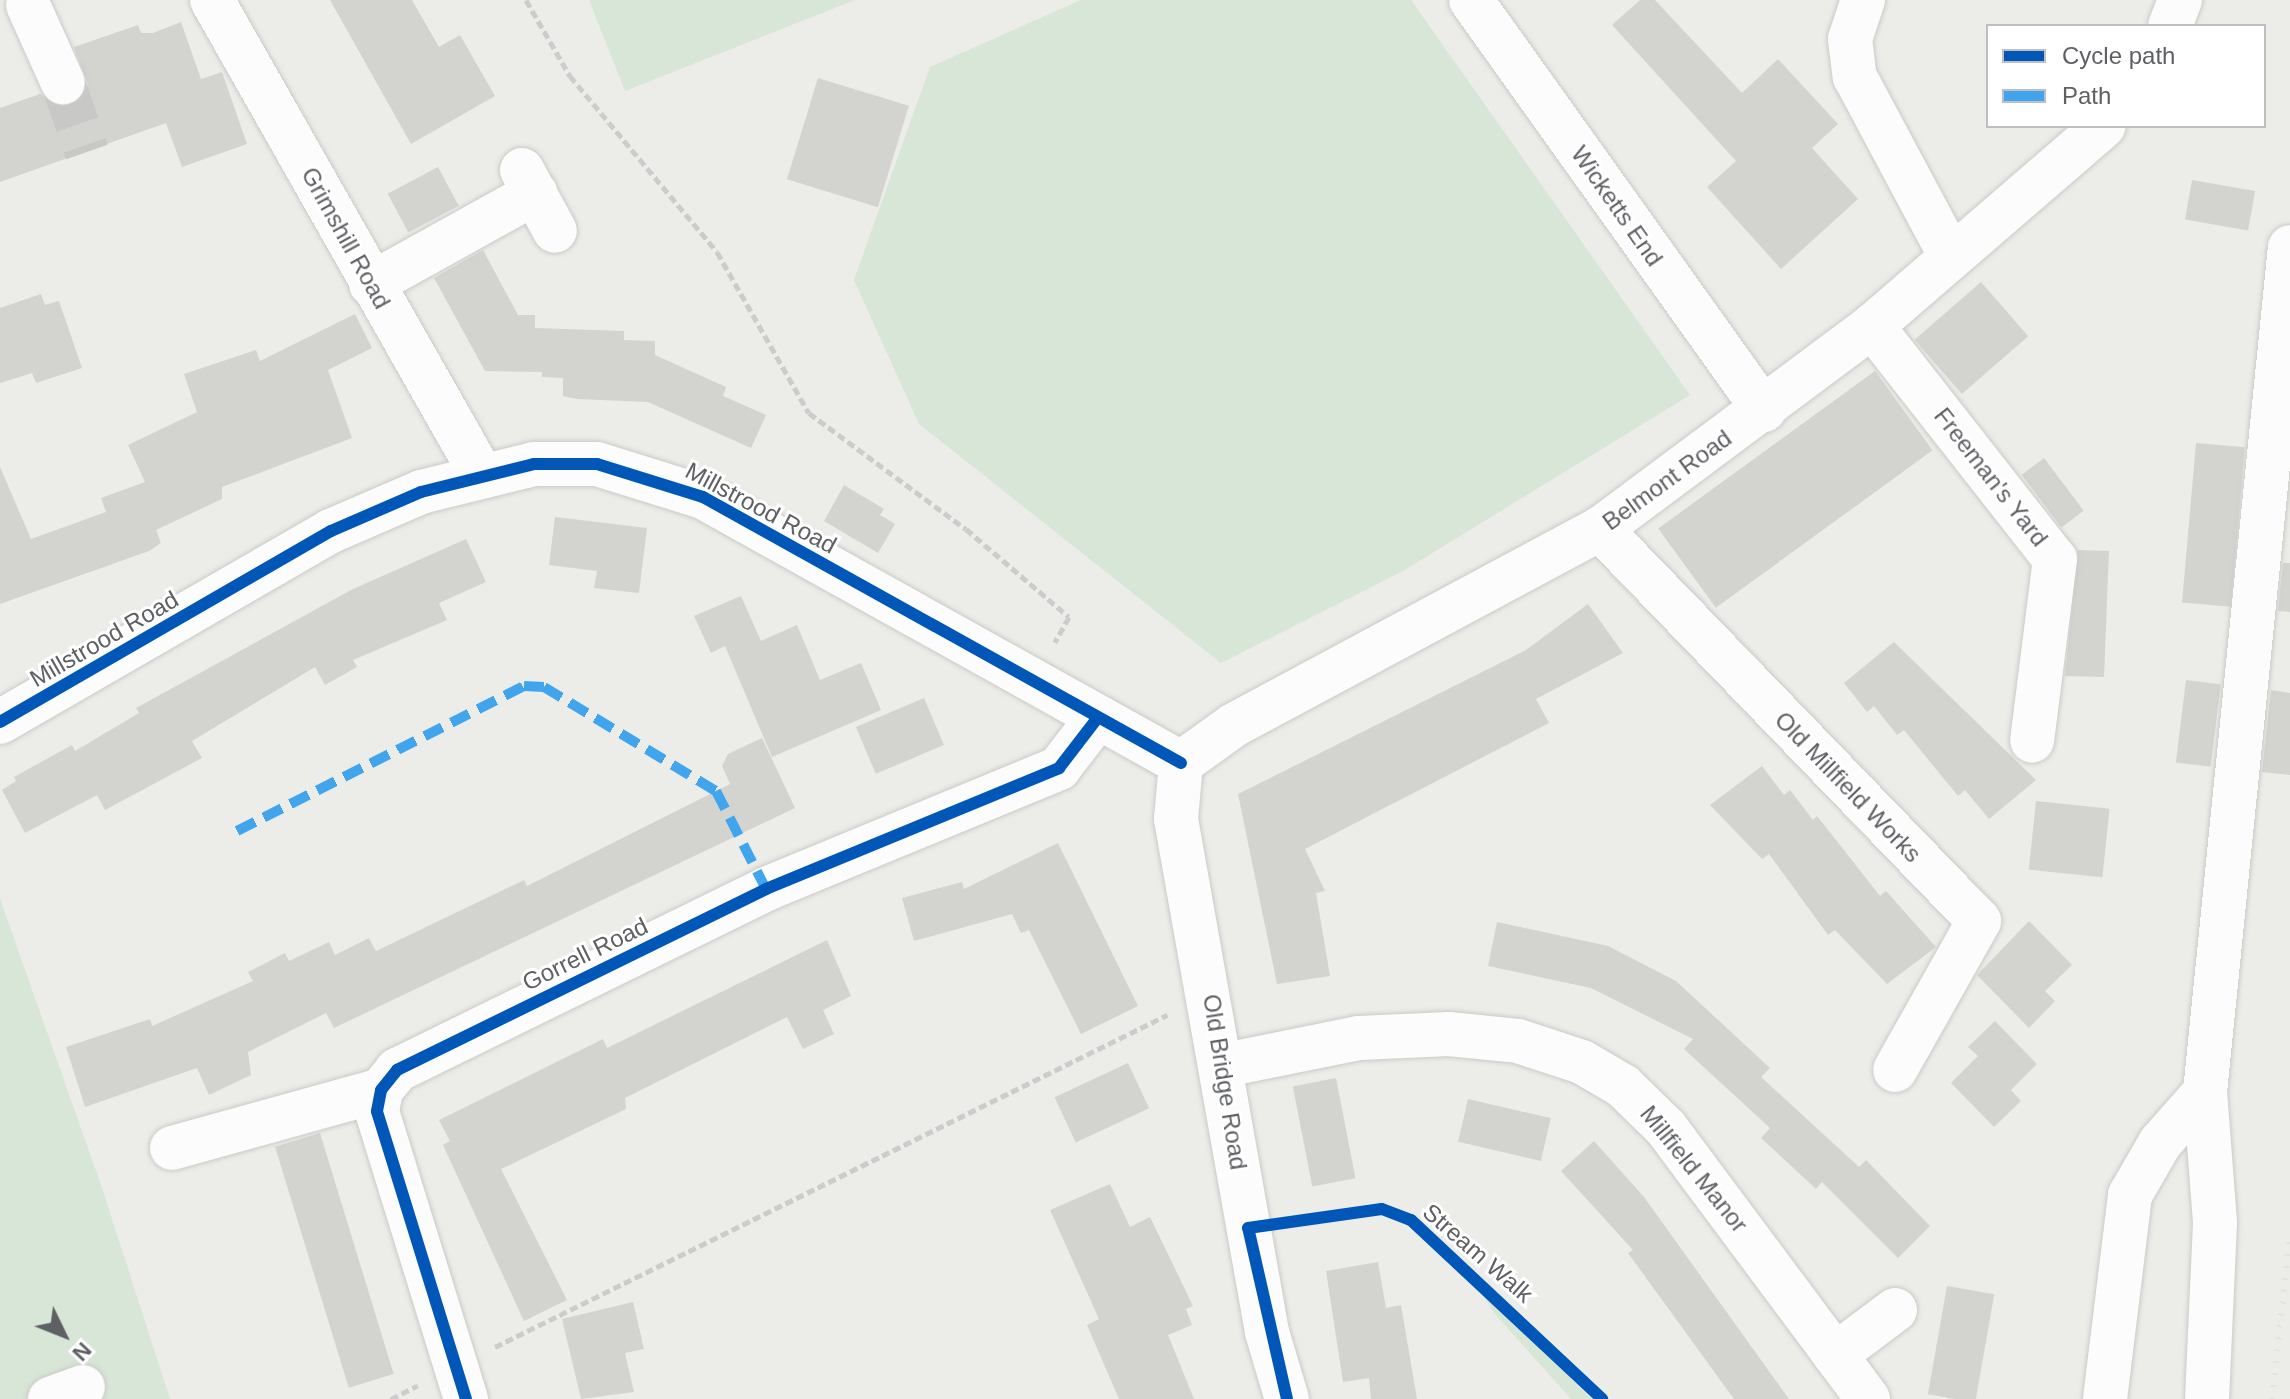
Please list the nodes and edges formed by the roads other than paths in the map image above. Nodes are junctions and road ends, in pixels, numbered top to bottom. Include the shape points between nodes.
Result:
1 (212, 0) edge
2 (1462, 0) edge
3 (1471, 0) edge
4 (1863, 0) edge
5 (2180, 0) edge
6 (21, 10) edge
7 (2171, 24) edge
8 (63, 83) tunnel mouth
9 (2102, 128) edge
10 (555, 231) dead end
11 (2290, 247) edge
12 (1951, 257) junction
13 (371, 284) junction
14 (1872, 326) junction
15 (1717, 347) junction
16 (1764, 410) junction
17 (481, 474) junction
18 (1600, 529) junction
19 (1096, 720) junction
20 (0, 722) edge
21 (2032, 741) dead end
22 (1181, 763) junction
23 (1225, 1065) junction
24 (1895, 1070) dead end
25 (381, 1090) junction
26 (2205, 1092) junction
27 (172, 1148) dead end
28 (1895, 1310) dead end
29 (1835, 1355) junction
30 (462, 1382) edge
31 (1287, 1399) edge
32 (1868, 1399) edge
33 (2105, 1399) edge
34 (2207, 1399) edge

1 - 13 street, Grimshill Road
2 - 15 street
3 - 15 street, Wicketts End
4 - 12 street via 1850,39 1855,77
5 - 7 street
6 - 8 street
9 - 12 street, Belmont Road
10 - 13 street via 527,180
11 - 26 street
12 - 14 street, Belmont Road
13 - 17 street, Grimshill Road
14 - 16 street, Belmont Road
14 - 21 street, Freeman's Yard via 2055,559
15 - 16 street, Wicketts End
16 - 18 street, Belmont Road
17 - 19 street, Millstrood Road via 534,464 597,464 648,475 703,497
17 - 20 street, Millstrood Road via 331,531
18 - 22 street, Belmont Road via 1234,725
18 - 24 street, Old Millfield Works via 1979,921
19 - 22 street, Millstrood Road
19 - 25 street, Gorrell Road via 1059,768 766,889 397,1070
22 - 23 street, Old Bridge Road via 1176,819
23 - 29 street, Millfield Manor via 1359,1038 1449,1034 1518,1041 1582,1062 1623,1086 1674,1138
23 - 31 street, Old Bridge Road via 1267,1332
25 - 27 street
25 - 30 street via 377,1111
26 - 33 street via 2160,1143 2130,1195
26 - 34 street via 2215,1223
28 - 29 street
29 - 32 street, Millfield Manor

